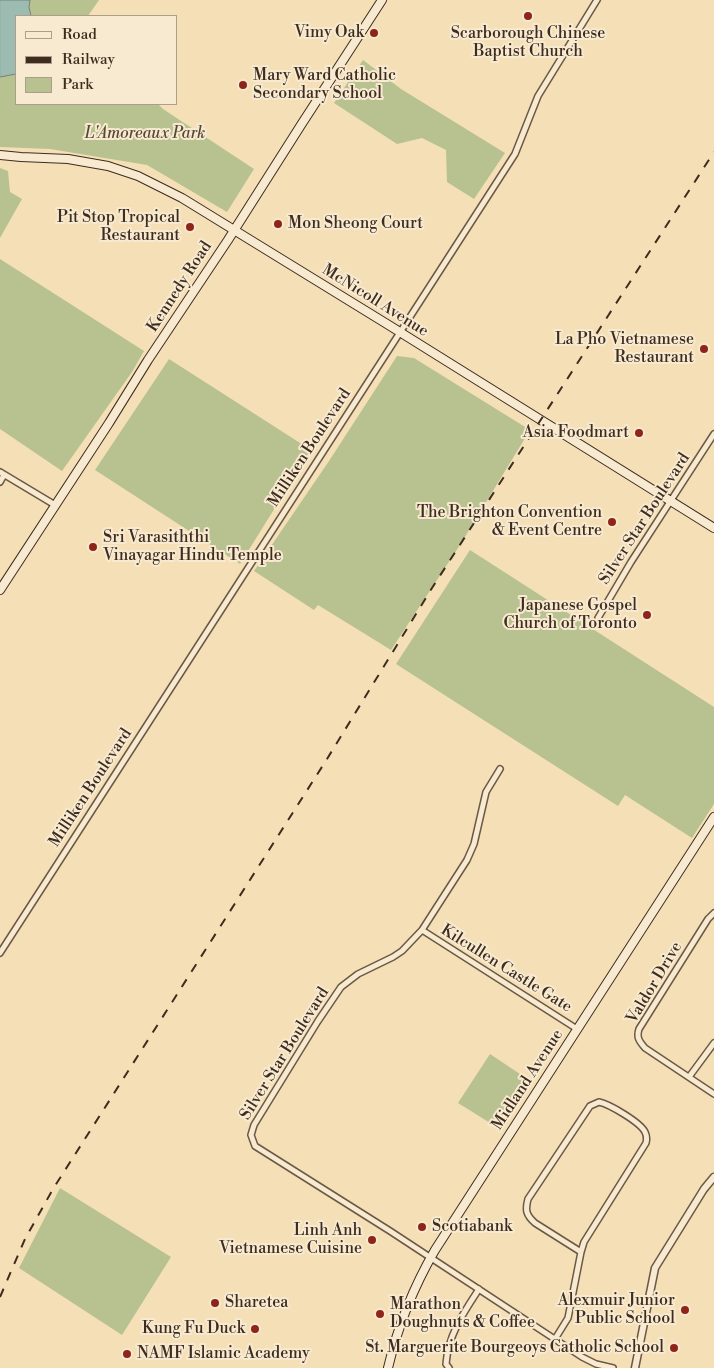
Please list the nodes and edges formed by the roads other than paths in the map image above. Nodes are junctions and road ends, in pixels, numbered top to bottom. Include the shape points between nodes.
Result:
1 (382, 0) edge
2 (597, 0) edge
3 (0, 155) edge
4 (234, 231) junction
5 (400, 332) junction
6 (714, 434) edge
7 (2, 474) edge
8 (0, 482) edge
9 (670, 501) junction
10 (55, 505) junction
11 (714, 528) edge
12 (0, 590) edge
13 (598, 618) dead end
14 (500, 769) dead end
15 (714, 817) edge
16 (714, 913) edge
17 (422, 930) junction
18 (0, 953) edge
19 (577, 1029) junction
20 (714, 1043) edge
21 (689, 1077) junction
22 (714, 1094) edge
23 (714, 1177) edge
24 (581, 1252) junction
25 (431, 1257) junction
26 (479, 1288) junction
27 (555, 1339) junction
28 (388, 1368) edge
29 (449, 1368) edge
30 (613, 1368) edge
31 (635, 1368) edge

1 - 4 main road, Kennedy Road
2 - 5 street, Milliken Boulevard via 538,96 514,154
3 - 4 main road, McNicoll Avenue via 68,159 115,168 182,198
4 - 5 main road, McNicoll Avenue
4 - 10 main road, Kennedy Road
5 - 9 main road, McNicoll Avenue
5 - 18 street, Milliken Boulevard
6 - 9 street, Silver Star Boulevard
7 - 8 street
7 - 10 street
9 - 11 main road, McNicoll Avenue
9 - 13 street, Silver Star Boulevard
10 - 12 main road, Kennedy Road
14 - 17 street, Silver Star Boulevard via 486,792 467,860
15 - 19 main road, Midland Avenue
16 - 21 street, Valdor Drive via 638,1034 646,1048
17 - 19 street, Kilcullen Castle Gate
17 - 25 street, Silver Star Boulevard via 402,951 358,974 341,988 254,1125 251,1136 255,1146
19 - 25 main road, Midland Avenue
20 - 21 street
21 - 22 street, Valdor Drive
23 - 31 street via 654,1268
24 - 24 street via 588,1234 644,1149 647,1138 638,1125 599,1102 590,1106 528,1199 526,1207 526,1213 534,1223
24 - 27 street via 568,1318
25 - 26 street
25 - 28 main road, Midland Avenue via 412,1293
26 - 27 street
26 - 29 street via 455,1328 446,1356
27 - 30 street via 590,1362

